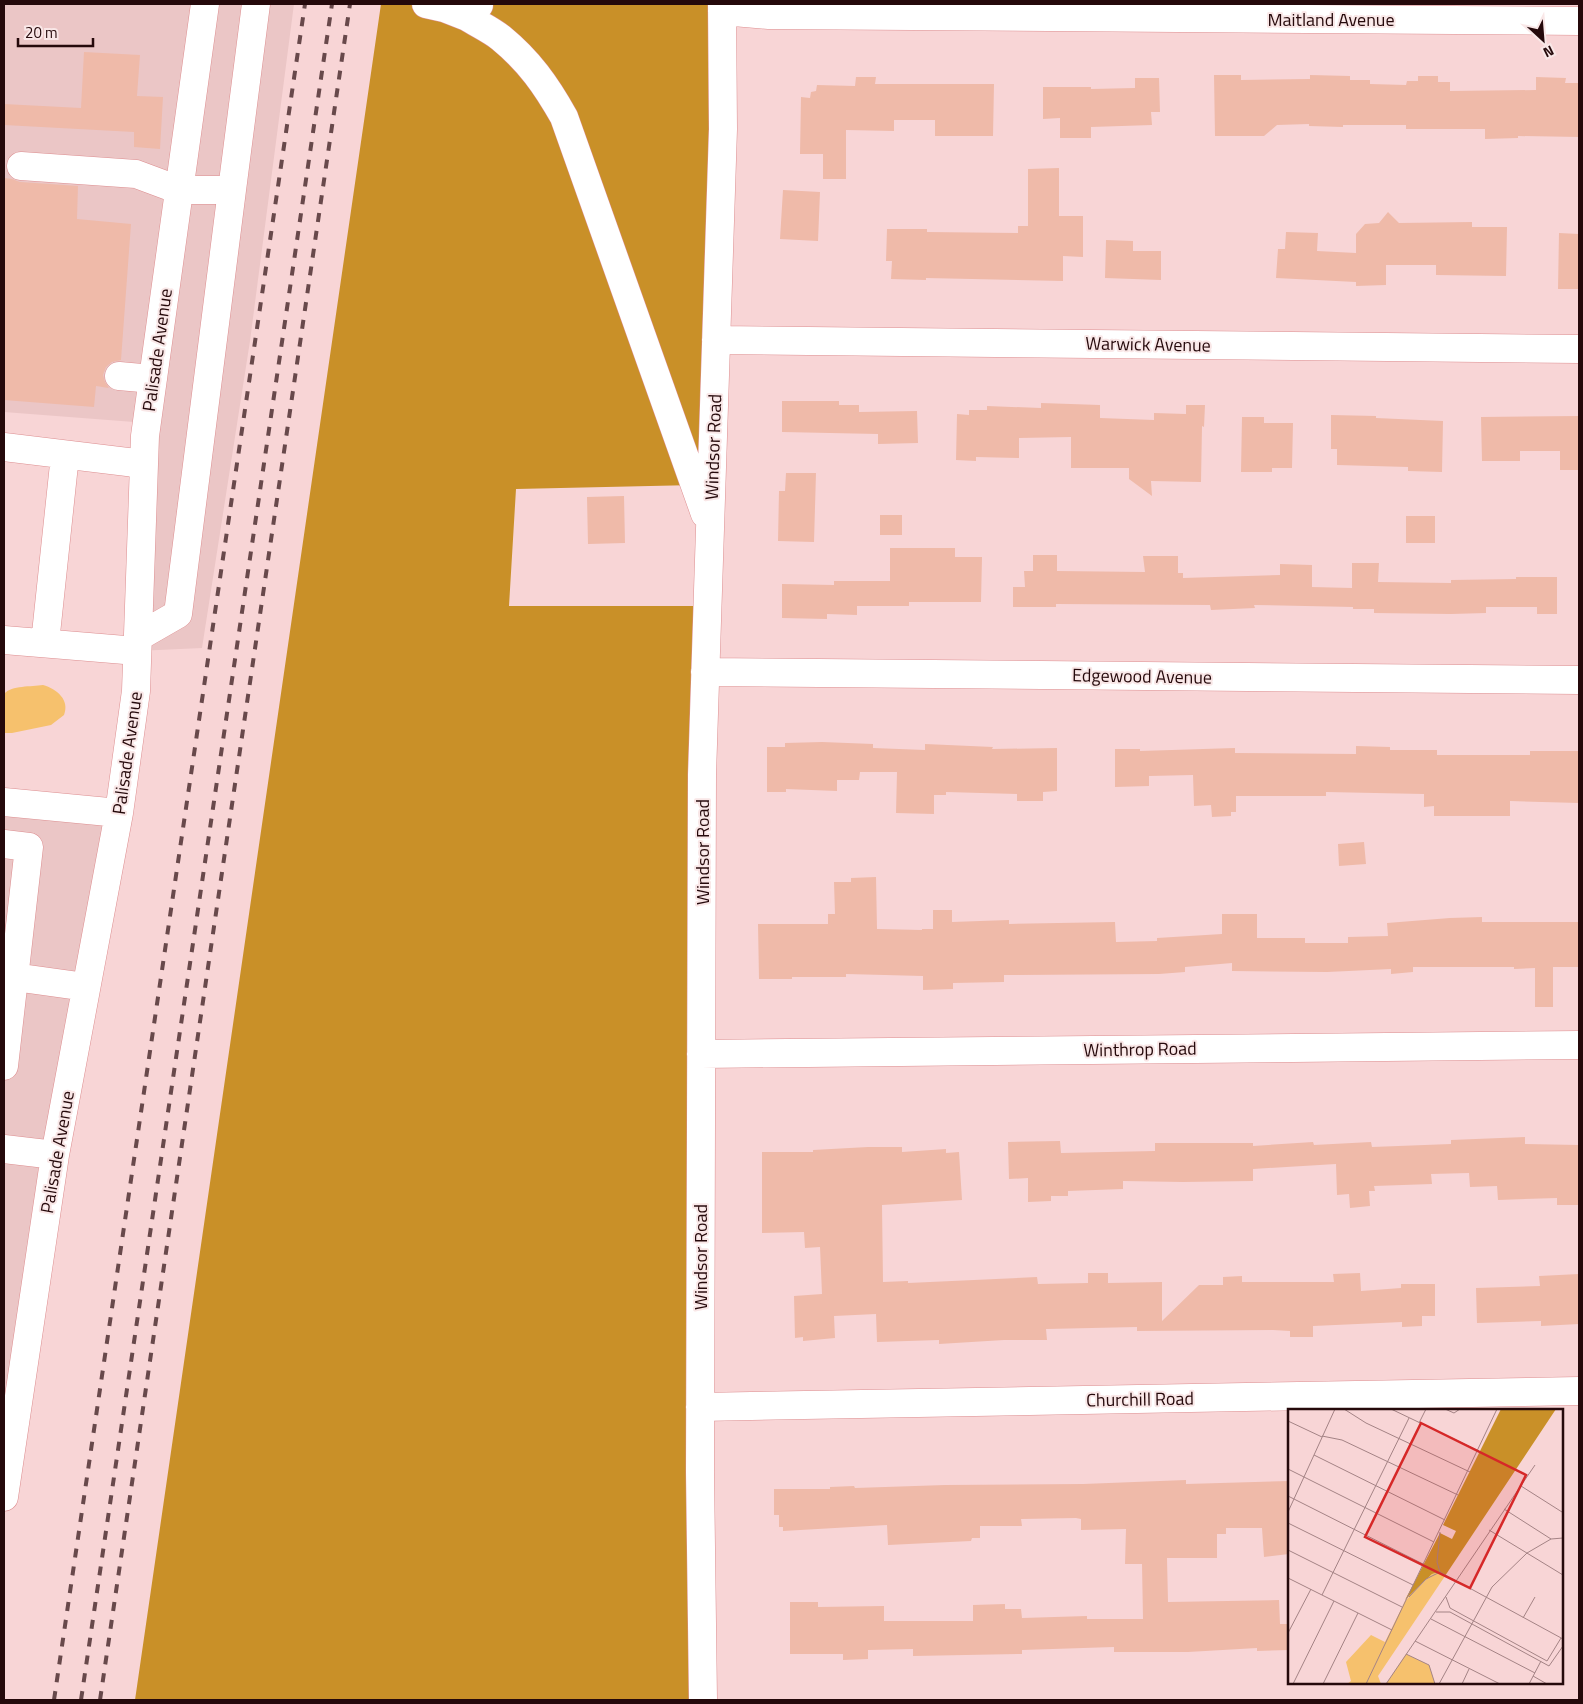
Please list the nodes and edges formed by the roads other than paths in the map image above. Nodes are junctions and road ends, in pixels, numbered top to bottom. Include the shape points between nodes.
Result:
1 (205, 4) edge
2 (256, 4) edge
3 (426, 4) edge
4 (722, 7) edge
5 (473, 10) edge
6 (1579, 21) edge
7 (21, 166) dead end
8 (179, 190) junction
9 (232, 190) junction
10 (716, 340) junction
11 (1579, 350) edge
12 (119, 376) dead end
13 (153, 379) junction
14 (4, 447) edge
15 (66, 455) junction
16 (144, 464) junction
17 (710, 528) junction
18 (4, 640) edge
19 (45, 643) junction
20 (137, 644) junction
21 (706, 672) junction
22 (1579, 680) edge
23 (4, 802) edge
24 (119, 814) junction
25 (4, 844) edge
26 (14, 977) junction
27 (86, 987) junction
28 (1579, 1045) edge
29 (701, 1054) junction
30 (4, 1066) edge
31 (4, 1149) edge
32 (55, 1155) junction
33 (1579, 1391) edge
34 (700, 1407) junction
35 (6, 1468) edge
36 (4, 1497) edge
37 (703, 1700) edge

1 - 8 street, Palisade Avenue
2 - 9 street
3 - 5 street
4 - 6 street, Maitland Avenue via 779,15
4 - 10 street, Windsor Road via 723,129
5 - 17 street via 525,60 547,87 564,117
7 - 8 street via 136,174
8 - 9 street
8 - 13 street, Palisade Avenue
9 - 20 street via 178,614
10 - 11 street, Warwick Avenue
10 - 17 street, Windsor Road
12 - 13 street
13 - 16 street, Palisade Avenue
14 - 15 street
15 - 16 street
15 - 19 street
16 - 20 street, Palisade Avenue
17 - 21 street, Windsor Road
18 - 19 street
19 - 20 street
20 - 24 street, Palisade Avenue via 136,691
21 - 22 street, Edgewood Avenue
21 - 29 street, Windsor Road via 702,785
23 - 24 street
24 - 27 street, Palisade Avenue
25 - 26 street via 29,847
26 - 27 street
26 - 30 street
27 - 32 street, Palisade Avenue
28 - 29 street, Winthrop Road
29 - 34 street, Windsor Road
31 - 32 street
32 - 35 street, Palisade Avenue
33 - 34 street, Churchill Road
34 - 37 street, Windsor Road
35 - 36 street, Palisade Avenue

